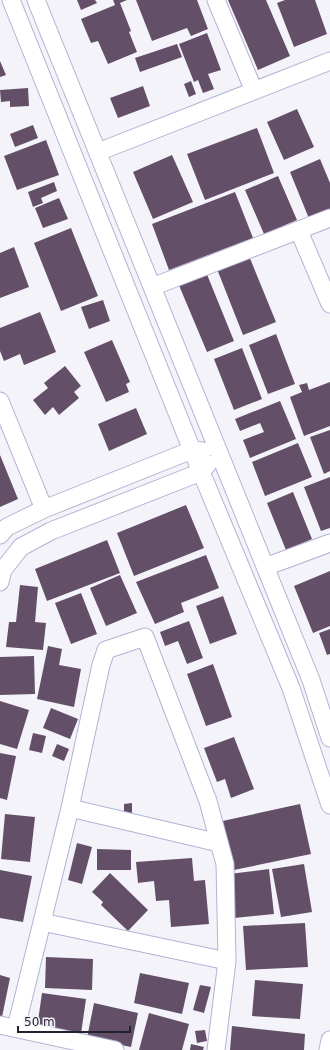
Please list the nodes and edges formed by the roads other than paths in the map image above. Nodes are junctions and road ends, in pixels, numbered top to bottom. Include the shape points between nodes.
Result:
1 (10, 0) edge
2 (36, 0) edge
3 (216, 0) edge
4 (330, 61) edge
5 (254, 91) junction
6 (98, 152) junction
7 (330, 218) edge
8 (299, 231) junction
9 (152, 287) junction
10 (330, 304) edge
11 (0, 401) edge
12 (192, 450) junction
13 (219, 452) junction
14 (201, 472) junction
15 (44, 509) junction
16 (0, 535) edge
17 (330, 543) edge
18 (265, 567) junction
19 (0, 582) edge
20 (330, 738) edge
21 (330, 805) edge
22 (70, 808) junction
23 (220, 843) junction
24 (42, 922) junction
25 (227, 960) junction
26 (8, 1027) edge
27 (330, 1040) edge
28 (115, 1050) edge
29 (216, 1050) edge
30 (328, 1050) edge

1 - 12 street
2 - 6 street
3 - 5 street
4 - 5 street
5 - 6 street
6 - 9 street
7 - 8 street
8 - 9 street
8 - 10 street
9 - 13 street
11 - 15 street
12 - 13 street
12 - 14 street
12 - 15 street
13 - 14 street
13 - 18 street
14 - 19 street via 51,531 21,547 3,570
14 - 21 street via 291,688
15 - 16 street via 8,526
17 - 18 street
18 - 20 street
22 - 23 street
22 - 23 street via 106,650 145,636 208,801
22 - 24 street
23 - 25 street via 225,864
24 - 25 street
24 - 26 street
25 - 29 street
26 - 28 street
27 - 30 street

